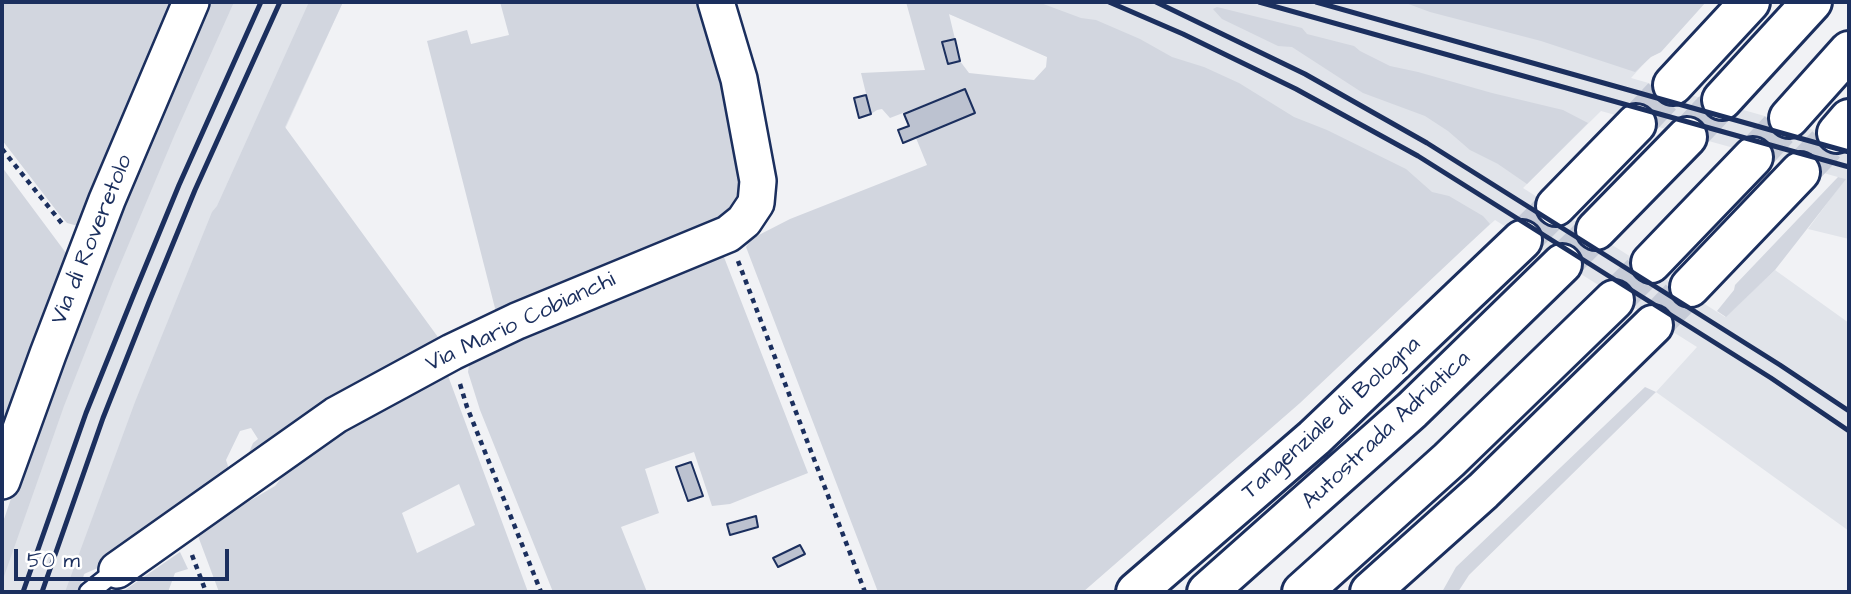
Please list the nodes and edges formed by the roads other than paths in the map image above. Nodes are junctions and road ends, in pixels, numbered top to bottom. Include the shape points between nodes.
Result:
1 (191, 2) edge
2 (716, 2) edge
3 (1750, 2) edge
4 (1812, 2) edge
5 (1849, 51) edge
6 (1673, 85) tunnel mouth
7 (1722, 100) tunnel mouth
8 (1789, 118) tunnel mouth
9 (1636, 124) tunnel mouth
10 (1687, 137) tunnel mouth
11 (1753, 158) tunnel mouth
12 (1800, 172) tunnel mouth
13 (1556, 206) tunnel mouth
14 (1597, 230) tunnel mouth
15 (1522, 240) tunnel mouth
16 (1651, 262) tunnel mouth
17 (1562, 264) tunnel mouth
18 (1690, 287) tunnel mouth
19 (1614, 300) tunnel mouth
20 (1653, 325) tunnel mouth
21 (2, 481) edge
22 (117, 570) joint
23 (89, 592) edge
24 (1136, 592) edge
25 (1208, 592) edge
26 (1302, 592) edge
27 (1370, 592) edge

1 - 21 street, Via di Roveretolo via 86,254
2 - 22 street, Via Mario Cobianchi via 739,79 758,181 752,213 728,234 452,352 336,415
3 - 6 highway
4 - 7 highway
5 - 8 highway
9 - 13 highway
10 - 14 highway
11 - 16 highway
12 - 18 highway
15 - 24 highway, Tangenziale di Bologna via 1314,438
17 - 25 highway, Autostrada Adriatica via 1412,410
19 - 26 highway via 1449,460
20 - 27 highway via 1483,491
22 - 23 lane

